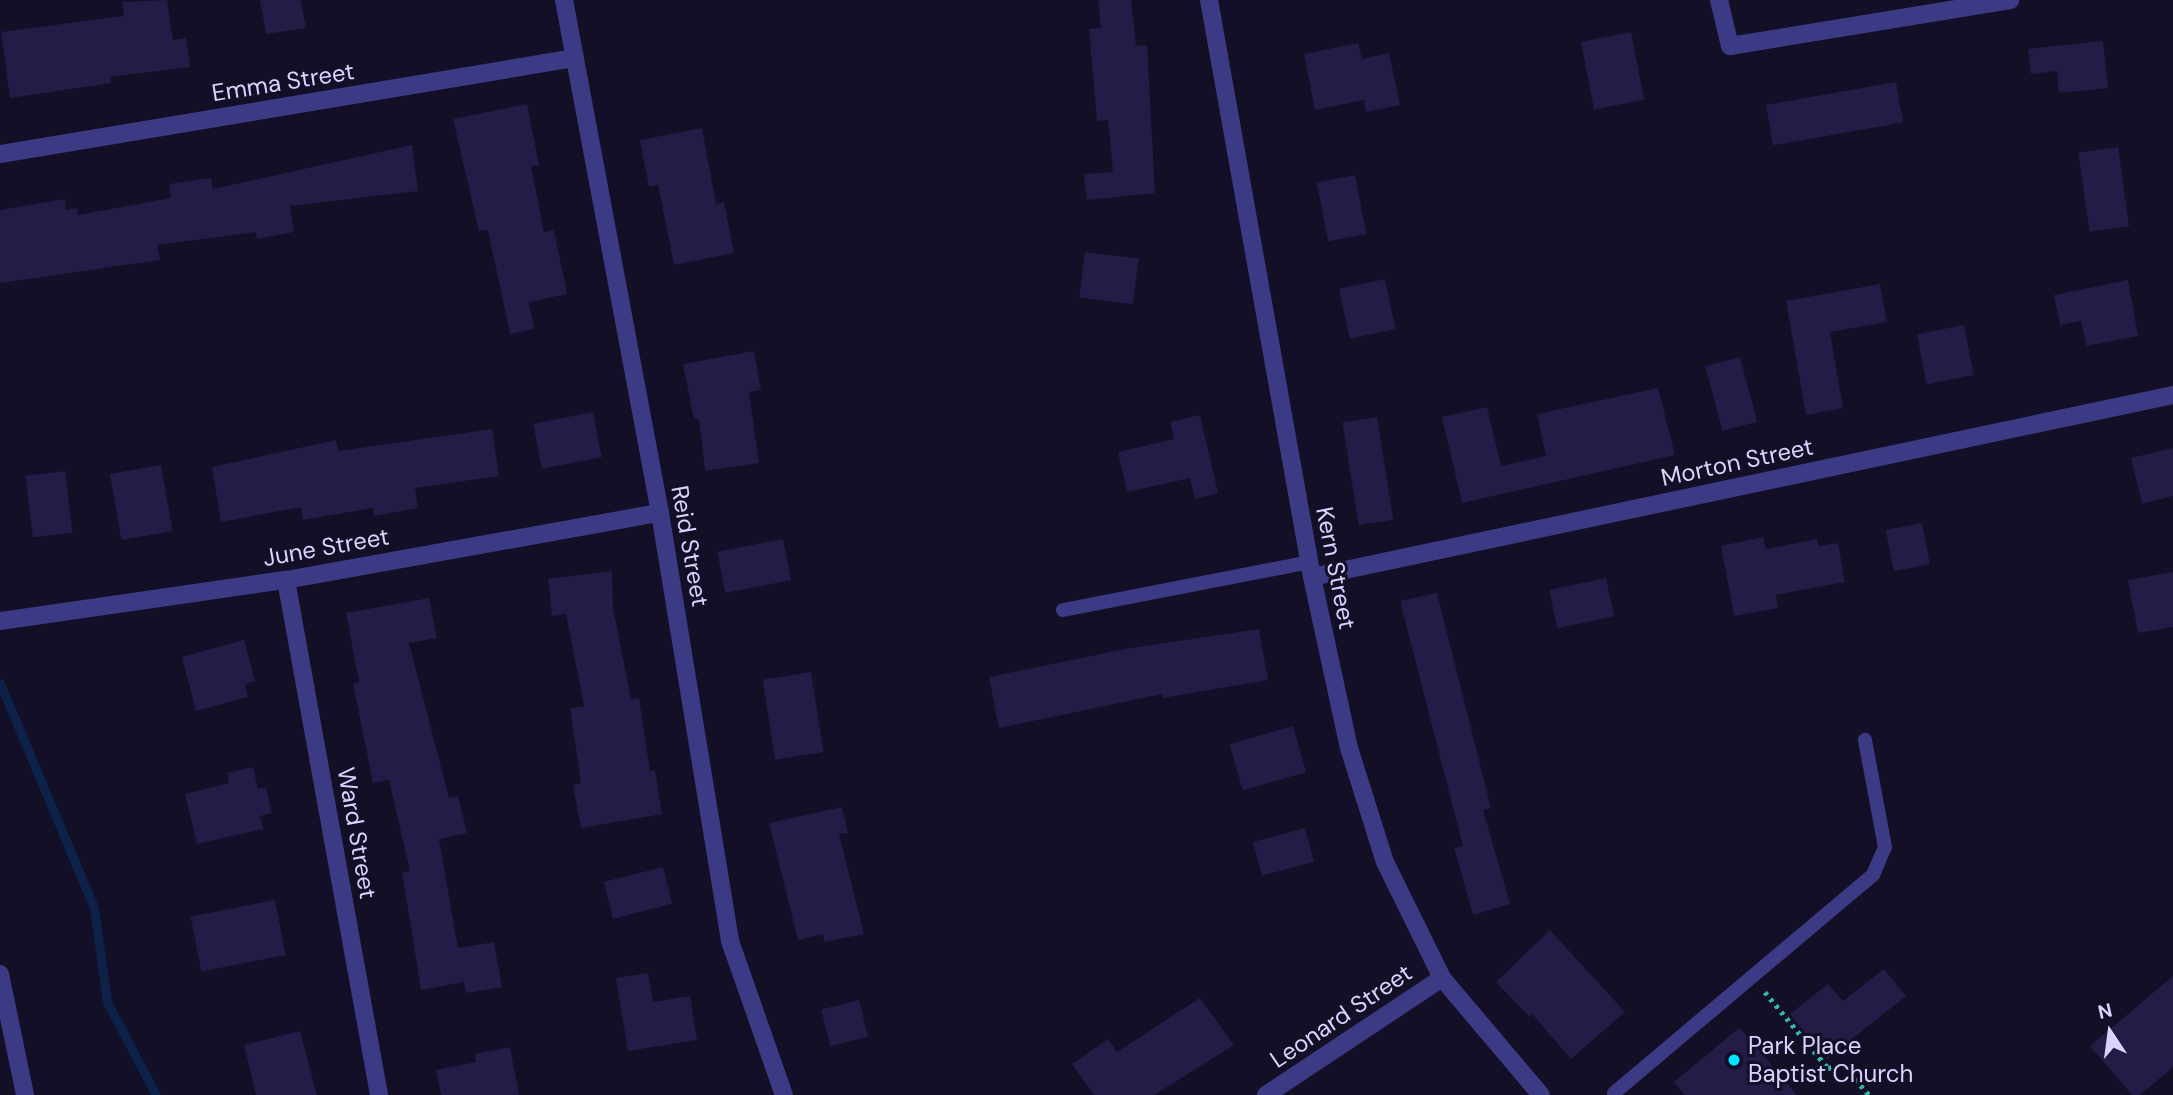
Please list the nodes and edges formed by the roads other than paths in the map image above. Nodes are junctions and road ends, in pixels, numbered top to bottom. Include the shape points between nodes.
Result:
1 (564, 0) edge
2 (1209, 0) edge
3 (1719, 0) edge
4 (2010, 0) edge
5 (575, 58) junction
6 (0, 154) edge
7 (2173, 395) edge
8 (660, 513) junction
9 (1310, 570) junction
10 (286, 580) junction
11 (1063, 610) dead end
12 (0, 621) edge
13 (1865, 740) dead end
14 (0, 974) edge
15 (1442, 978) junction
16 (1613, 1094) edge
17 (25, 1095) edge
18 (379, 1095) edge
19 (784, 1095) edge
20 (1266, 1095) edge
21 (1541, 1095) edge

1 - 5 street, Reid Street
2 - 9 street, Kern Street
3 - 4 street via 1730,46
5 - 6 street, Emma Street
5 - 8 street, Reid Street
7 - 9 street, Morton Street
8 - 10 street, June Street
8 - 19 street, Reid Street via 730,941
9 - 11 lane
9 - 15 street, Kern Street via 1349,748 1385,862
10 - 12 street, June Street
10 - 18 street, Ward Street
13 - 16 lane via 1885,847 1873,875
14 - 17 street
15 - 20 street, Leonard Street
15 - 21 street, Kern Street

